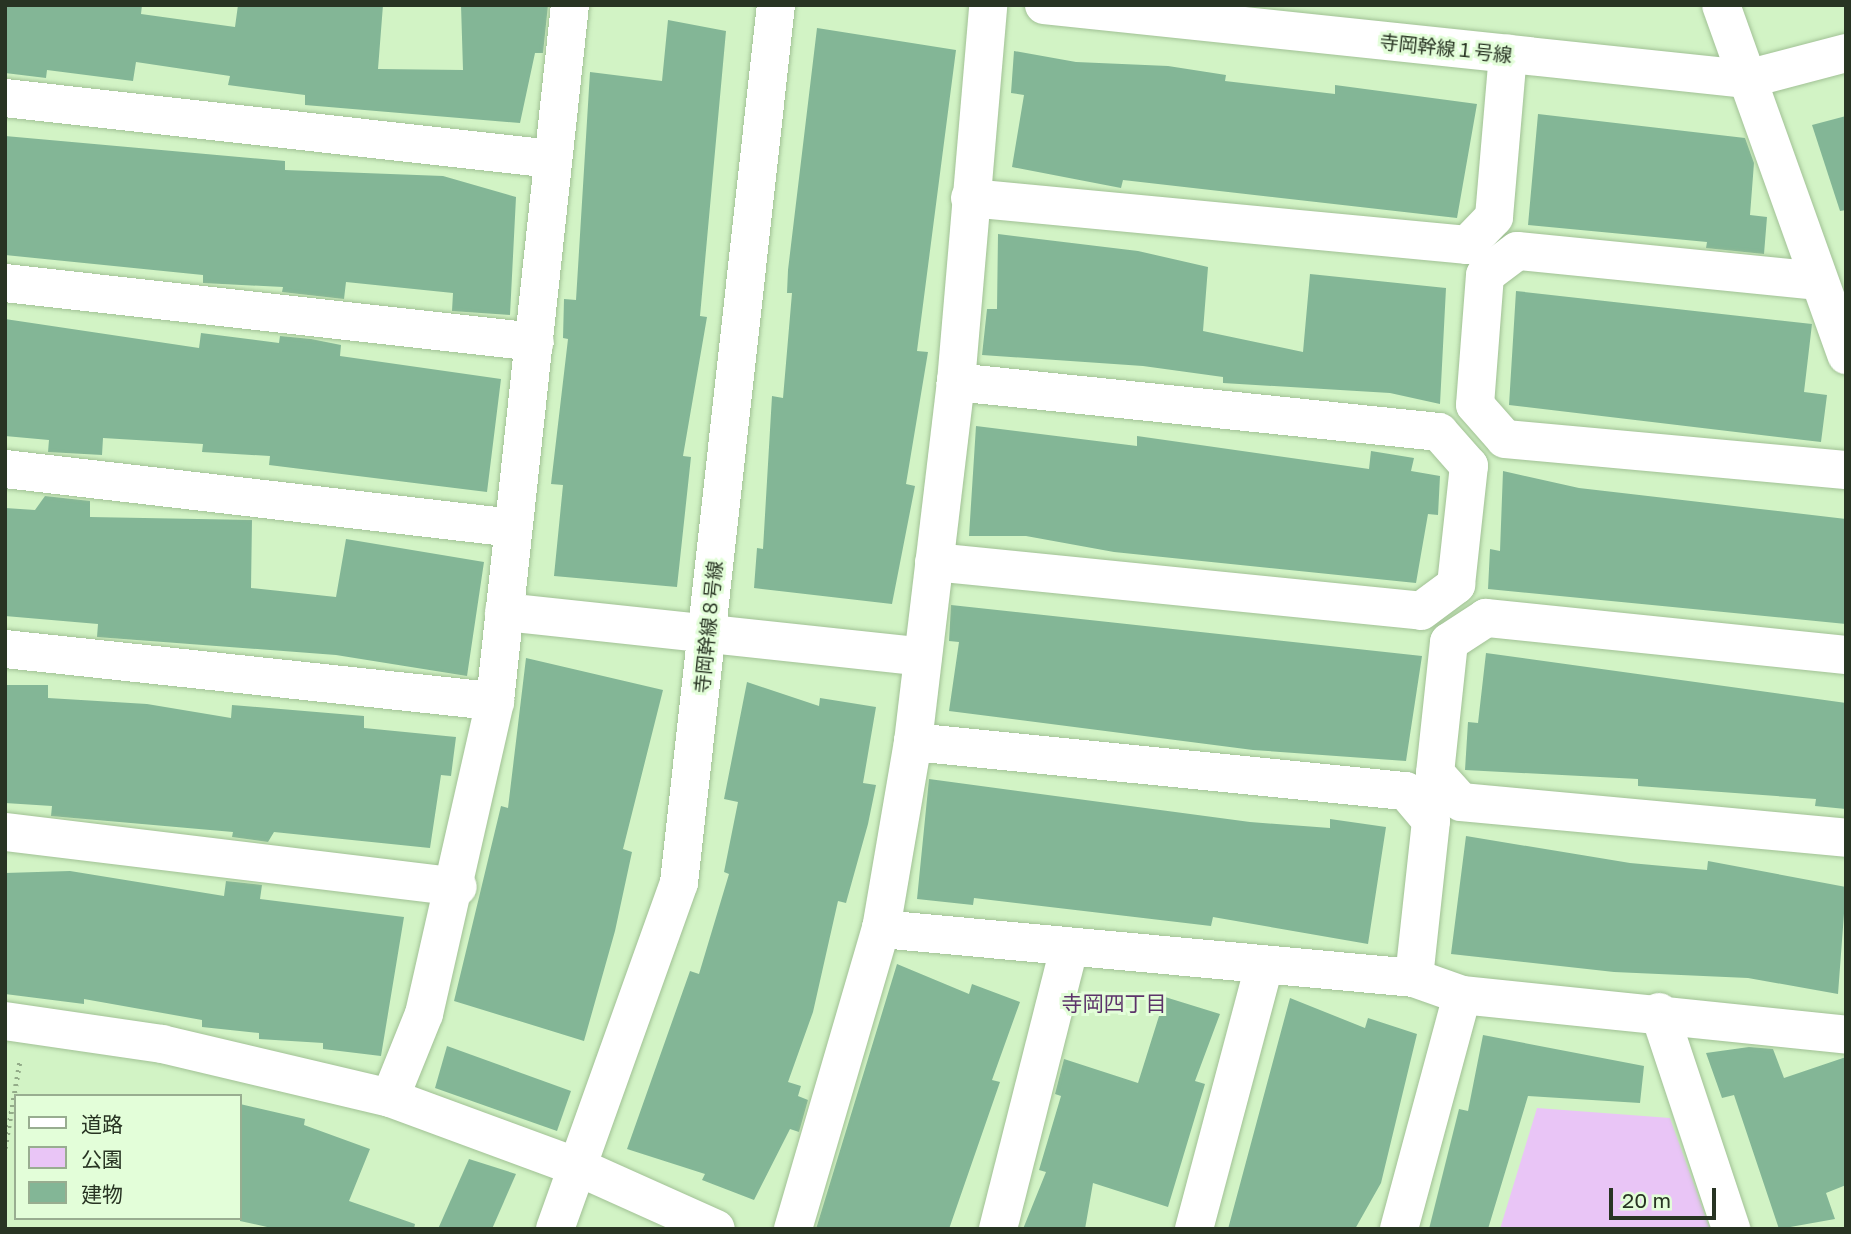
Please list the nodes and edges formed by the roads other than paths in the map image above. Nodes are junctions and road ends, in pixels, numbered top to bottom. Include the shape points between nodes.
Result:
1 (570, 5) edge
2 (776, 5) edge
3 (988, 5) edge
4 (1044, 5) edge
5 (1721, 5) edge
6 (1846, 53) edge
7 (1508, 54) junction
8 (1748, 79) junction
9 (5, 97) edge
10 (552, 159) junction
11 (970, 198) junction
12 (1819, 281) junction
13 (5, 283) edge
14 (535, 342) junction
15 (1846, 355) edge
16 (956, 382) junction
17 (5, 469) edge
18 (1846, 470) edge
19 (513, 528) junction
20 (934, 562) junction
21 (504, 612) junction
22 (707, 632) junction
23 (5, 649) edge
24 (1846, 655) edge
25 (923, 657) junction
26 (495, 701) junction
27 (913, 742) junction
28 (5, 832) edge
29 (1846, 838) edge
30 (458, 887) junction
31 (881, 929) junction
32 (1069, 949) junction
33 (1264, 965) junction
34 (1415, 978) junction
35 (1462, 995) junction
36 (1659, 1012) junction
37 (15, 1022) edge
38 (1846, 1035) edge
39 (390, 1098) junction
40 (578, 1167) junction
41 (555, 1229) edge
42 (716, 1229) edge
43 (793, 1229) edge
44 (998, 1229) edge
45 (1194, 1229) edge
46 (1399, 1229) edge
47 (1731, 1229) edge

1 - 10 street
2 - 22 street, 寺岡幹線８号線
3 - 11 street
4 - 7 street, 寺岡幹線１号線
5 - 8 street
6 - 8 street, 寺岡幹線１号線
7 - 8 street, 寺岡幹線１号線
7 - 11 street via 1494,217 1467,245
8 - 12 street
9 - 10 street
10 - 14 street
11 - 16 street
12 - 15 street
12 - 18 street via 1517,251 1485,275 1475,405 1505,439
13 - 14 street
14 - 19 street
16 - 20 street
16 - 20 street via 1439,432 1469,466 1456,585 1421,611
17 - 19 street
19 - 21 street
20 - 25 street
21 - 22 street
21 - 26 street
22 - 25 street
22 - 40 street, 寺岡幹線８号線 via 679,883
23 - 26 street
24 - 29 street via 1486,618 1449,642 1435,774 1461,802
25 - 27 street
26 - 30 street
27 - 31 street
27 - 34 street via 1406,791 1431,821
28 - 30 street
30 - 39 street via 424,1014
31 - 32 street
31 - 43 street
32 - 33 street
32 - 44 street
33 - 34 street
33 - 45 street
34 - 35 street
35 - 36 street
35 - 46 street
36 - 38 street
36 - 47 street
37 - 39 street via 162,1044
39 - 40 street
40 - 41 street, 寺岡幹線８号線
40 - 42 street

